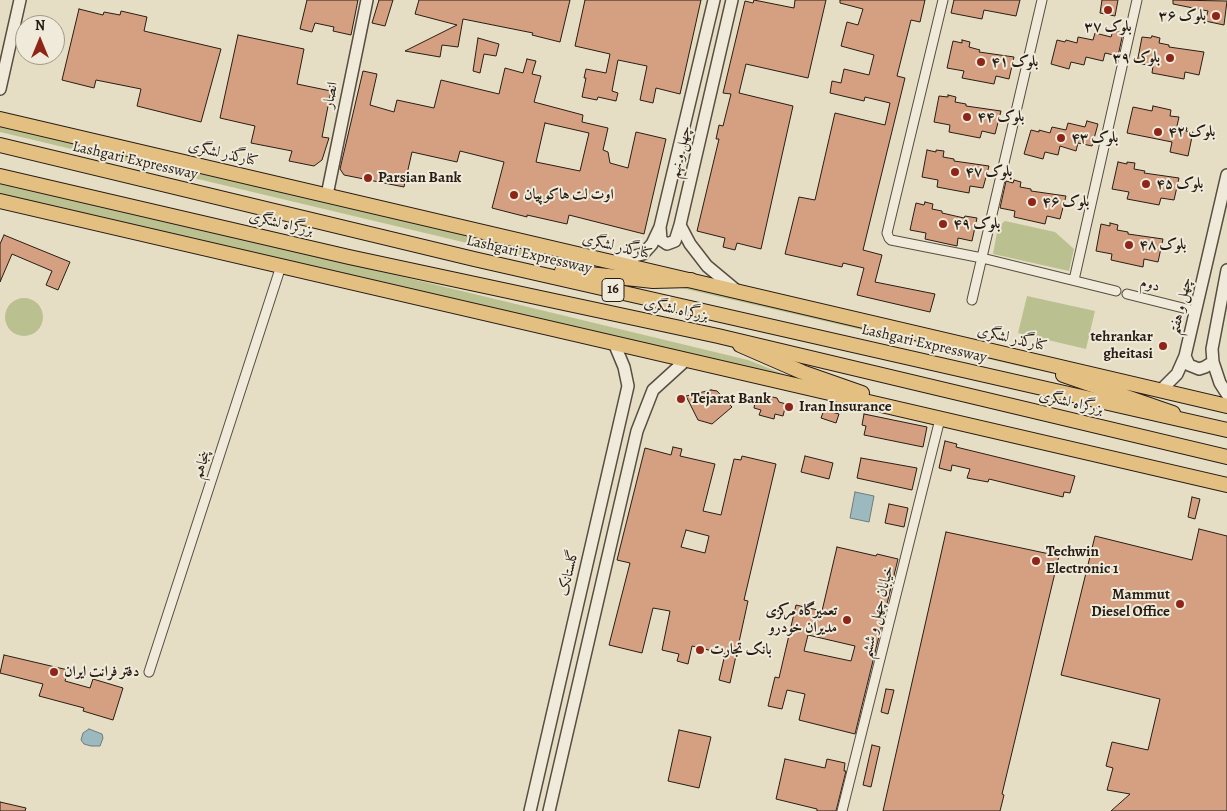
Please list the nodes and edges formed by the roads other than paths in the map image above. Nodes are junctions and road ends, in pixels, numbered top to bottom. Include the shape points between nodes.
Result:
1 (20, 0) edge
2 (367, 0) edge
3 (714, 0) edge
4 (732, 0) edge
5 (942, 0) edge
6 (1042, 0) edge
7 (1137, 0) edge
8 (0, 89) edge
9 (0, 119) edge
10 (0, 145) edge
11 (1227, 175) edge
12 (0, 176) edge
13 (327, 195) junction
14 (0, 201) edge
15 (680, 226) junction
16 (660, 227) junction
17 (982, 258) junction
18 (611, 262) junction
19 (495, 264) junction
20 (281, 266) junction
21 (1227, 270) edge
22 (691, 280) junction
23 (1074, 280) junction
24 (737, 291) junction
25 (1116, 291) dead end
26 (1127, 294) dead end
27 (972, 300) dead end
28 (1195, 311) junction
29 (718, 336) junction
30 (614, 343) junction
31 (987, 350) junction
32 (1185, 356) junction
33 (686, 360) junction
34 (1213, 362) junction
35 (1161, 390) junction
36 (1227, 394) edge
37 (1227, 406) edge
38 (933, 417) junction
39 (1221, 428) edge
40 (1227, 457) edge
41 (1227, 485) edge
42 (149, 672) dead end
43 (530, 811) edge
44 (549, 811) edge
45 (842, 811) edge

1 - 8 street
2 - 13 street, انصار
3 - 16 street, چهل و نهم
4 - 15 street, چهل و نهم
5 - 17 street, دوم via 887,233 891,240
6 - 17 street
7 - 23 street
9 - 13 main road, کنارگذر لشگری
10 - 19 main road, Lashgari Expressway / 16
11 - 28 street, چهل و هفتم
12 - 29 main road, بزرگراه لشگری / 16 via 349,257
13 - 18 main road, کنارگذر لشگری
14 - 20 main road
15 - 16 street via 675,241 667,244 661,240
15 - 24 street via 706,266
16 - 18 street, چهل و نهم via 643,254
17 - 23 street, دوم
17 - 27 street
18 - 22 main road, کنارگذر لشگری
19 - 22 main road via 653,281
19 - 39 main road, Lashgari Expressway / 16
20 - 30 main road
20 - 42 street, پنجاهم
21 - 34 street via 1212,349
22 - 24 main road, کنارگذر لشگری
23 - 25 street, دوم
24 - 31 main road, کنارگذر لشگری
26 - 28 street, دوم
28 - 32 street, چهل و هفتم
29 - 38 main road via 802,372
29 - 40 main road, بزرگراه لشگری / 16
30 - 33 main road
30 - 43 street, گلستانک via 628,386
31 - 35 main road, کنارگذر لشگری
31 - 39 main road
32 - 34 street via 1190,365 1199,368
32 - 35 street, چهل و هفتم via 1177,374
33 - 38 main road
33 - 44 street via 653,390 637,430
34 - 36 street
35 - 37 main road, کنارگذر لشگری
38 - 41 main road
38 - 45 street, خیابان چهل و ششم

